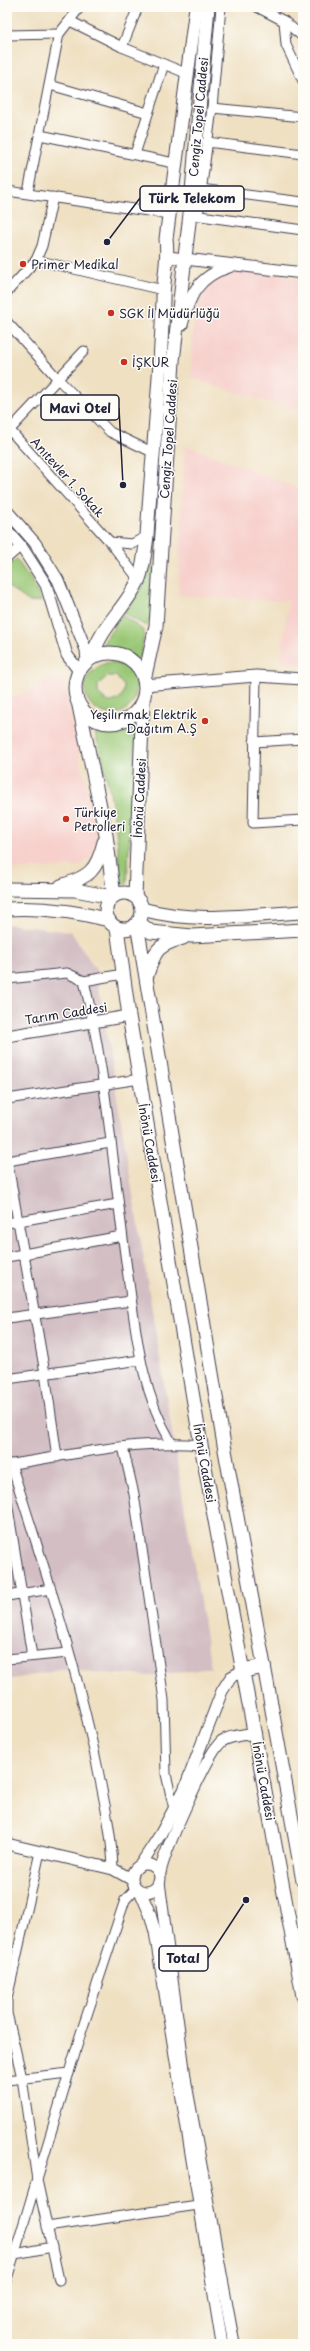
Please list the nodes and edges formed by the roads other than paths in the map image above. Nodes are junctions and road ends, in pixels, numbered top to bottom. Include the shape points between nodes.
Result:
1 (80, 7) edge
2 (138, 7) edge
3 (196, 7) edge
4 (208, 7) edge
5 (221, 7) edge
6 (257, 7) edge
7 (70, 21) junction
8 (284, 21) junction
9 (7, 34) edge
10 (59, 34) junction
11 (303, 37) edge
12 (122, 47) junction
13 (164, 64) junction
14 (188, 74) junction
15 (303, 81) edge
16 (50, 85) junction
17 (212, 108) junction
18 (148, 113) junction
19 (303, 117) edge
20 (40, 135) junction
21 (207, 142) junction
22 (134, 154) junction
23 (303, 154) edge
24 (174, 163) junction
25 (200, 189) junction
26 (7, 191) edge
27 (28, 192) junction
28 (53, 197) junction
29 (303, 202) edge
30 (169, 214) junction
31 (194, 215) junction
32 (303, 230) edge
33 (168, 256) junction
34 (184, 259) junction
35 (36, 260) junction
36 (235, 265) junction
37 (303, 273) edge
38 (163, 290) junction
39 (7, 292) edge
40 (7, 322) edge
41 (84, 351) dead end
42 (173, 361) junction
43 (58, 380) junction
44 (8, 430) edge
45 (152, 452) junction
46 (7, 512) edge
47 (7, 530) edge
48 (147, 536) junction
49 (110, 542) junction
50 (21, 546) junction
51 (7, 558) edge
52 (139, 580) junction
53 (86, 664) junction
54 (256, 676) junction
55 (303, 679) edge
56 (144, 682) junction
57 (143, 700) junction
58 (79, 704) junction
59 (303, 739) edge
60 (254, 742) junction
61 (303, 820) edge
62 (106, 835) junction
63 (7, 889) edge
64 (52, 889) junction
65 (135, 896) junction
66 (113, 897) junction
67 (7, 909) edge
68 (142, 909) junction
69 (303, 912) edge
70 (138, 923) junction
71 (113, 924) junction
72 (303, 930) edge
73 (192, 936) junction
74 (123, 974) junction
75 (7, 978) edge
76 (146, 978) junction
77 (84, 981) junction
78 (129, 1016) junction
79 (94, 1023) junction
80 (7, 1036) edge
81 (140, 1079) junction
82 (104, 1085) junction
83 (7, 1099) edge
84 (110, 1143) junction
85 (7, 1161) edge
86 (118, 1204) junction
87 (17, 1221) junction
88 (7, 1223) edge
89 (122, 1236) junction
90 (23, 1254) junction
91 (7, 1257) edge
92 (131, 1301) junction
93 (35, 1314) junction
94 (7, 1318) edge
95 (140, 1360) junction
96 (45, 1373) junction
97 (7, 1379) edge
98 (171, 1442) junction
99 (201, 1445) junction
100 (123, 1447) junction
101 (57, 1458) junction
102 (9, 1465) edge
103 (7, 1502) edge
104 (10, 1533) edge
105 (51, 1589) junction
106 (22, 1594) junction
107 (7, 1596) edge
108 (68, 1653) junction
109 (32, 1656) junction
110 (7, 1659) edge
111 (264, 1667) junction
112 (244, 1670) junction
113 (255, 1733) junction
114 (174, 1809) junction
115 (7, 1844) edge
116 (40, 1852) junction
117 (139, 1865) junction
118 (113, 1869) junction
119 (160, 1878) junction
120 (303, 1881) edge
121 (136, 1886) junction
122 (303, 1996) edge
123 (7, 2013) edge
124 (69, 2073) junction
125 (22, 2078) junction
126 (7, 2080) edge
127 (37, 2180) junction
128 (198, 2205) junction
129 (47, 2227) junction
130 (52, 2247) junction
131 (15, 2254) junction
132 (7, 2279) edge
133 (59, 2280) dead end
134 (222, 2344) edge
135 (234, 2344) edge

1 - 7 street
2 - 12 street
3 - 14 main road, Cengiz Topel Caddesi
4 - 31 main road, Cengiz Topel Caddesi
5 - 17 street
6 - 8 street
7 - 10 street
7 - 12 street
8 - 11 street
8 - 15 street via 286,45
9 - 10 street
10 - 16 street
12 - 13 street
13 - 14 street
13 - 18 street
14 - 24 main road, Cengiz Topel Caddesi
16 - 18 street
16 - 20 street
17 - 19 street
17 - 21 street
18 - 22 street
20 - 22 street
20 - 27 street
21 - 23 street
21 - 25 street
22 - 24 street
24 - 30 main road, Cengiz Topel Caddesi
25 - 29 street
25 - 31 street
26 - 27 street
27 - 28 street
28 - 30 street
28 - 35 street via 42,246
30 - 31 main road
30 - 33 main road, Cengiz Topel Caddesi via 166,239
31 - 32 street
31 - 34 main road, Cengiz Topel Caddesi
33 - 34 street
33 - 38 main road, Cengiz Topel Caddesi
34 - 36 street
34 - 42 main road, Cengiz Topel Caddesi
35 - 38 street
35 - 39 street
36 - 37 street
36 - 42 street via 214,271 200,284 185,312
38 - 45 main road, Cengiz Topel Caddesi via 161,354
40 - 43 street
41 - 43 street
42 - 56 main road, Cengiz Topel Caddesi via 156,626
43 - 44 street
43 - 45 street via 110,432
44 - 49 street, Anıtevler 1. Sokak
45 - 48 main road, Cengiz Topel Caddesi
46 - 53 street via 35,543 58,580 86,650
47 - 50 street
48 - 49 street via 132,544
48 - 52 main road, Cengiz Topel Caddesi
49 - 52 street, Anıtevler 1. Sokak
50 - 51 street
50 - 53 street via 46,585 67,655
52 - 53 main road, Cengiz Topel Caddesi via 95,645
53 - 56 main road via 102,654 113,653 123,656 133,661 140,670
53 - 58 main road via 75,682
54 - 55 street
54 - 56 street
54 - 60 street
56 - 57 main road
57 - 58 main road via 129,718 106,723 86,714
57 - 65 main road, İnönü Caddesi
58 - 62 main road
59 - 60 street
60 - 61 street via 253,823
62 - 64 main road via 99,861 83,879
62 - 66 main road
63 - 64 main road
64 - 66 main road
65 - 66 main road via 126,893
65 - 68 main road
66 - 71 main road via 106,911
67 - 71 main road via 38,908 78,912
68 - 69 main road via 166,916 196,919
68 - 70 main road
70 - 71 main road via 127,929
70 - 73 main road via 151,932
70 - 76 main road, İnönü Caddesi
71 - 74 main road, İnönü Caddesi
72 - 73 main road
73 - 76 main road via 164,943 154,953
74 - 77 street
74 - 78 main road, İnönü Caddesi
75 - 77 street via 67,973
76 - 111 main road, İnönü Caddesi
77 - 79 street
78 - 79 street, Tarım Caddesi
78 - 81 main road, İnönü Caddesi
79 - 80 street, Tarım Caddesi
79 - 82 street
81 - 82 street
81 - 99 main road, İnönü Caddesi
82 - 83 street
82 - 84 street
84 - 85 street
84 - 86 street
85 - 87 street
86 - 87 street
86 - 89 street
87 - 88 street
87 - 90 street
89 - 90 street
89 - 92 street
90 - 91 street
90 - 93 street
92 - 93 street
92 - 95 street
93 - 94 street
93 - 96 street
95 - 96 street
95 - 98 street via 155,1412
96 - 97 street
96 - 101 street
98 - 99 street
98 - 100 street
99 - 112 main road, İnönü Caddesi
100 - 101 street
100 - 114 street via 134,1494 164,1700 166,1774
101 - 102 street
102 - 105 street
103 - 104 street
104 - 106 street
105 - 106 street
105 - 108 street
106 - 107 street
106 - 109 street
108 - 109 street
108 - 118 street via 92,1743 113,1843
109 - 110 street
111 - 112 main road
111 - 120 main road, İnönü Caddesi
112 - 113 main road, İnönü Caddesi
112 - 114 street via 232,1678 222,1691 184,1790
113 - 119 street via 224,1740 213,1753 169,1842
113 - 122 main road, İnönü Caddesi
114 - 117 street
115 - 116 street
116 - 118 street
116 - 123 street via 7,1999
117 - 118 street
117 - 119 street via 150,1864
117 - 121 street
118 - 121 street
119 - 121 street via 154,1890
119 - 135 street via 186,2084
121 - 124 street via 125,1900
121 - 128 street via 150,1914 155,1932
123 - 125 street
124 - 125 street
124 - 127 street
125 - 126 street
125 - 127 street
127 - 129 street
127 - 131 street
128 - 129 street
128 - 134 street
129 - 130 street
130 - 131 street
130 - 133 street
131 - 132 street

